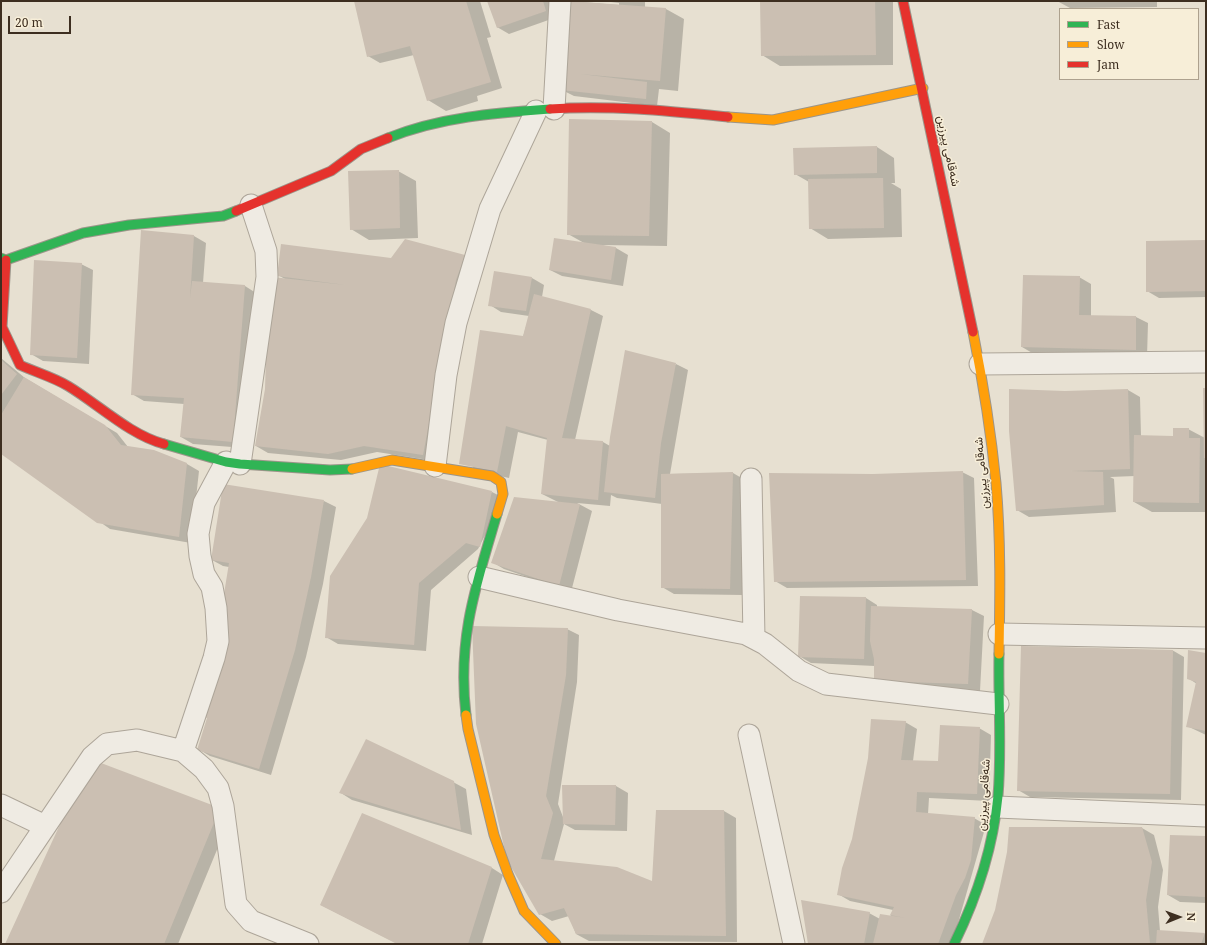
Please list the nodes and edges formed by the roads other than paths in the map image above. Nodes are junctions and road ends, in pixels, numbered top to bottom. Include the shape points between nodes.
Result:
1 (560, 1) edge
2 (902, 1) edge
3 (923, 88) junction
4 (545, 110) junction
5 (252, 205) junction
6 (3, 259) edge
7 (1206, 362) edge
8 (980, 364) junction
9 (233, 463) junction
10 (435, 466) junction
11 (750, 478) dead end
12 (479, 577) junction
13 (999, 634) junction
14 (754, 638) junction
15 (1206, 638) edge
16 (998, 704) junction
17 (749, 735) dead end
18 (183, 751) junction
19 (1, 805) edge
20 (997, 807) junction
21 (1203, 813) edge
22 (45, 826) junction
23 (1, 892) edge
24 (308, 944) edge
25 (556, 944) edge
26 (794, 944) edge
27 (954, 944) edge

1 - 4 street
2 - 3 street, شەقامی پیرزین
3 - 4 street via 773,120 640,108 582,107
3 - 8 street, شەقامی پیرزین
4 - 5 street via 488,113 406,131 361,149 331,170
4 - 10 street via 490,209 456,323 446,375
5 - 6 street via 223,216 129,225 83,234
5 - 9 street via 266,252 267,277
6 - 9 street via 2,327 20,365 66,385 156,442
7 - 8 street
8 - 13 street, شەقامی پیرزین via 997,502
9 - 10 street via 330,470 356,469 392,460
9 - 18 street via 204,503 198,534 204,574 212,587 216,608 218,641
10 - 12 street via 492,476 501,482 503,494
11 - 14 street
12 - 14 street via 598,606 738,632
12 - 25 street via 471,604 464,651 463,687 468,729 494,835 508,874 524,911
13 - 15 street
13 - 16 street, شەقامی پیرزین
14 - 16 street via 799,671 826,684
16 - 20 street, شەقامی پیرزین
17 - 26 street
18 - 22 street via 138,740 107,744 92,757
18 - 24 street via 204,769 218,788 228,834 236,904 251,921
19 - 22 street
20 - 21 street
20 - 27 street, شەقامی پیرزین via 990,851 978,894
22 - 23 street

